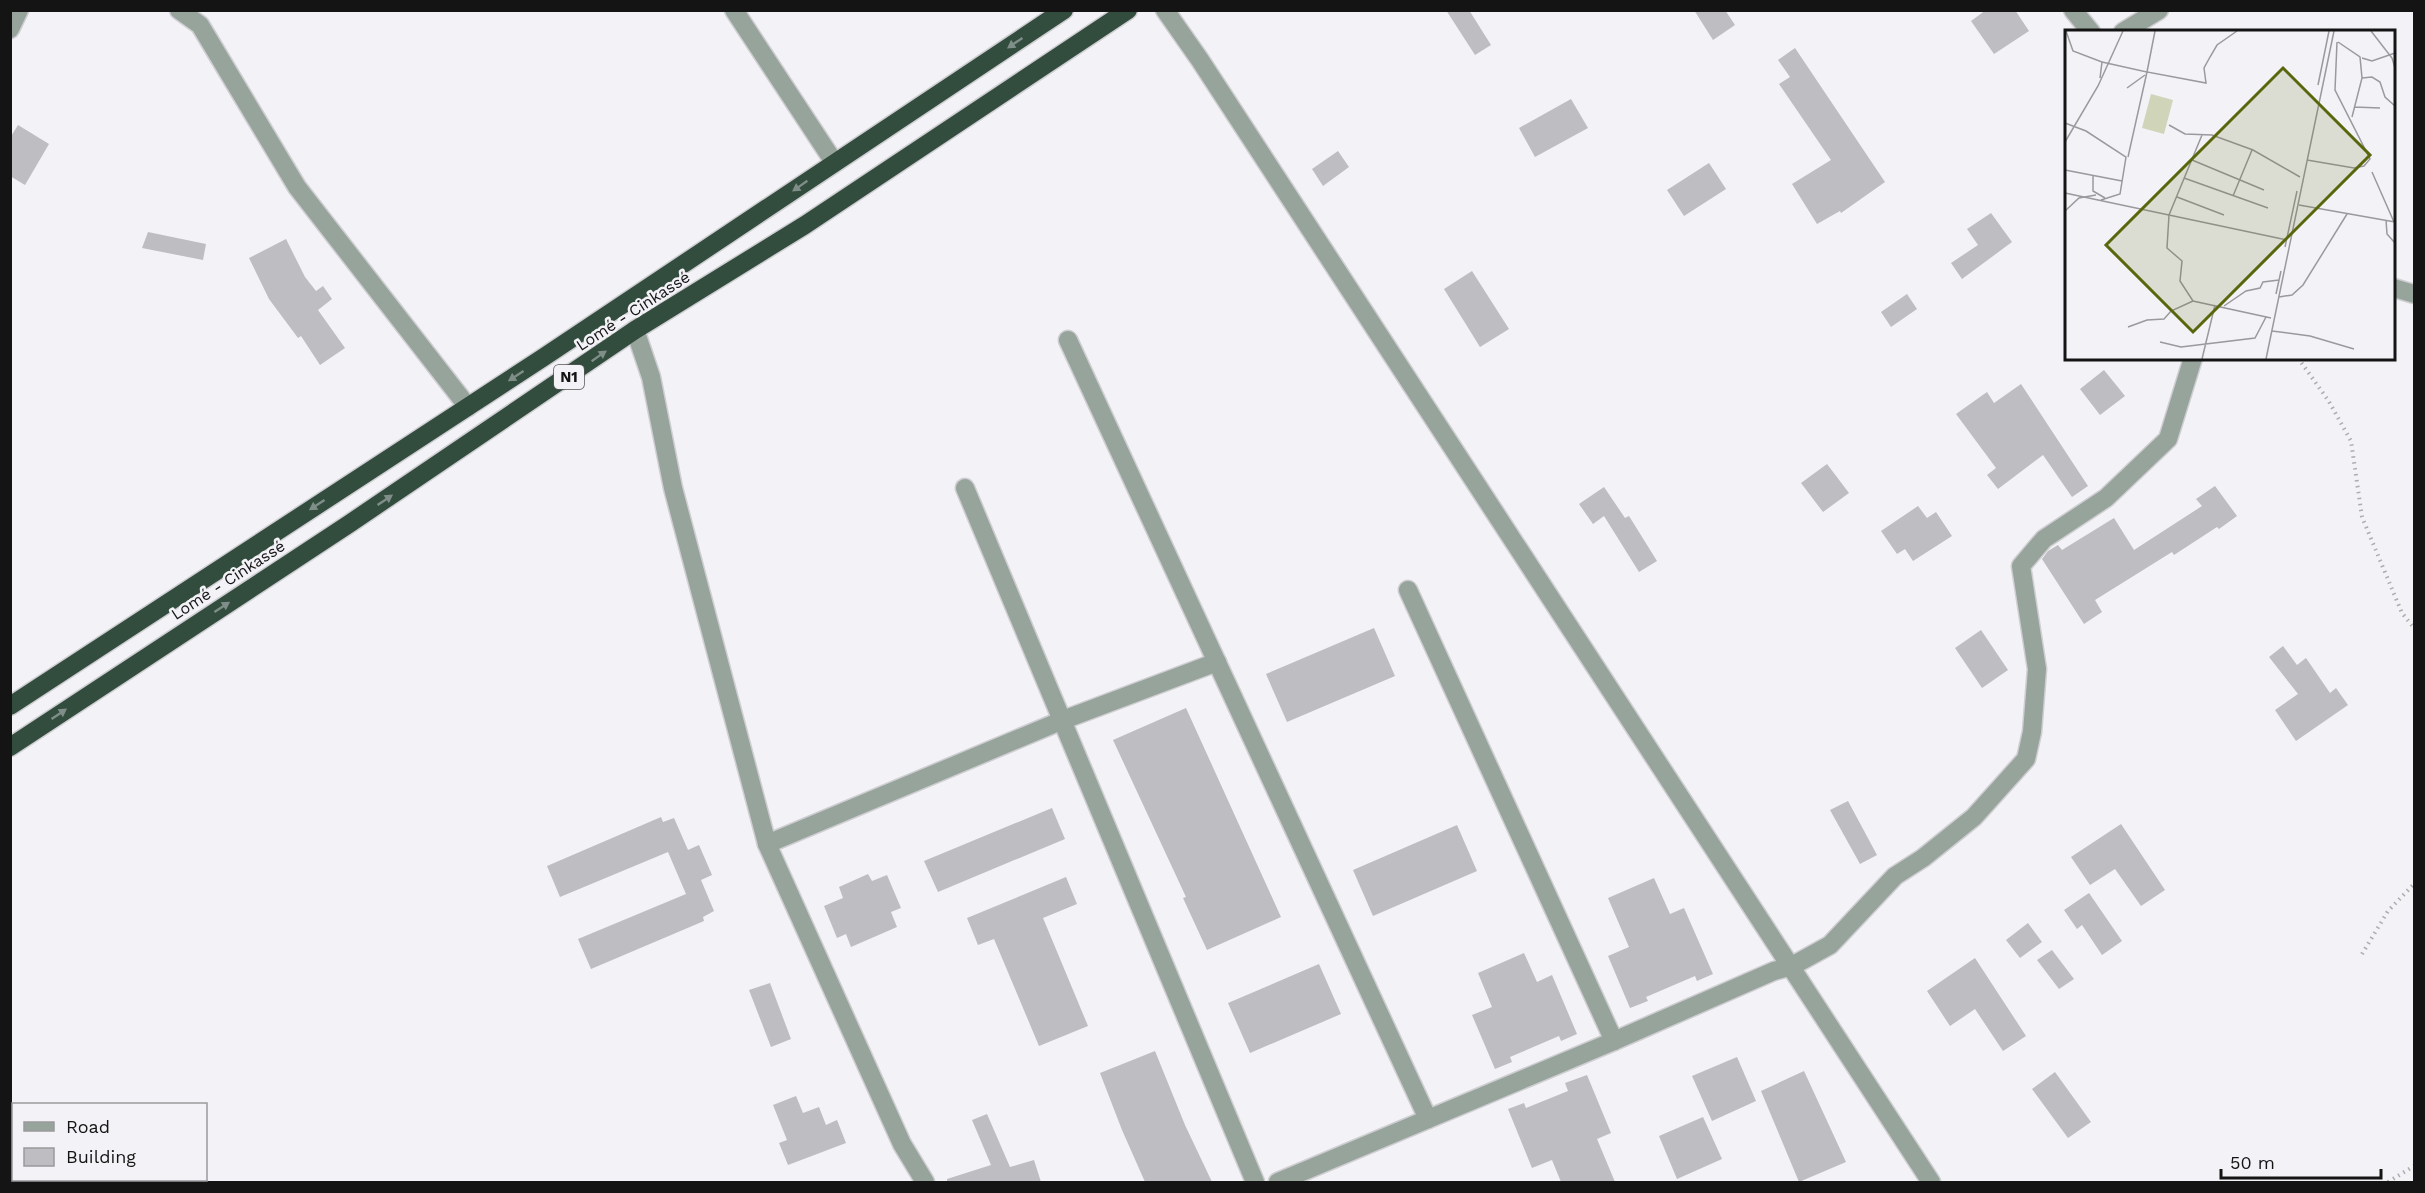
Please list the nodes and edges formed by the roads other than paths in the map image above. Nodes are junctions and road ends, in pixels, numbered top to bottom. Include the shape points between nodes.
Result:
1 (19, 10) edge
2 (179, 10) edge
3 (734, 10) edge
4 (1064, 10) edge
5 (1128, 10) edge
6 (1165, 10) edge
7 (2073, 10) edge
8 (2080, 10) edge
9 (2159, 10) edge
10 (10, 29) edge
11 (2090, 30) edge
12 (2091, 30) edge
13 (2126, 30) edge
14 (834, 162) junction
15 (2395, 288) edge
16 (2415, 294) edge
17 (620, 306) junction
18 (635, 330) junction
19 (1068, 340) dead end
20 (2192, 360) edge
21 (468, 407) junction
22 (965, 488) dead end
23 (1408, 590) dead end
24 (1217, 662) junction
25 (10, 706) edge
26 (1063, 720) junction
27 (10, 747) edge
28 (767, 844) junction
29 (1792, 966) junction
30 (1614, 1041) junction
31 (1428, 1119) junction
32 (925, 1182) edge
33 (1255, 1182) edge
34 (1278, 1182) edge
35 (1931, 1182) edge

1 - 10 street
2 - 21 street via 200,25 297,187
3 - 14 street
4 -> 14 highway, Lomé - Cinkassé / N1
5 - 18 highway, Lomé - Cinkassé / N1 via 805,225
6 - 29 street
7 - 11 street
8 - 12 street
9 - 13 street
14 -> 17 highway, Lomé - Cinkassé / N1
15 - 16 street
17 - 18 highway
17 -> 21 highway, Lomé - Cinkassé / N1
27 -> 18 highway, Lomé - Cinkassé / N1 via 359,518
18 - 28 street via 651,377 673,488
19 - 24 street
20 - 29 street via 2168,439 2106,498 2044,539 2020,566 2037,669 2026,759 1974,817 1895,876 1830,945
21 -> 25 highway, Lomé - Cinkassé / N1
22 - 26 street
23 - 30 street
24 - 26 street
24 - 31 street
26 - 28 street
26 - 33 street
28 - 32 street via 902,1144
29 - 30 street via 1774,970
29 - 35 street
30 - 31 street
31 - 34 street

